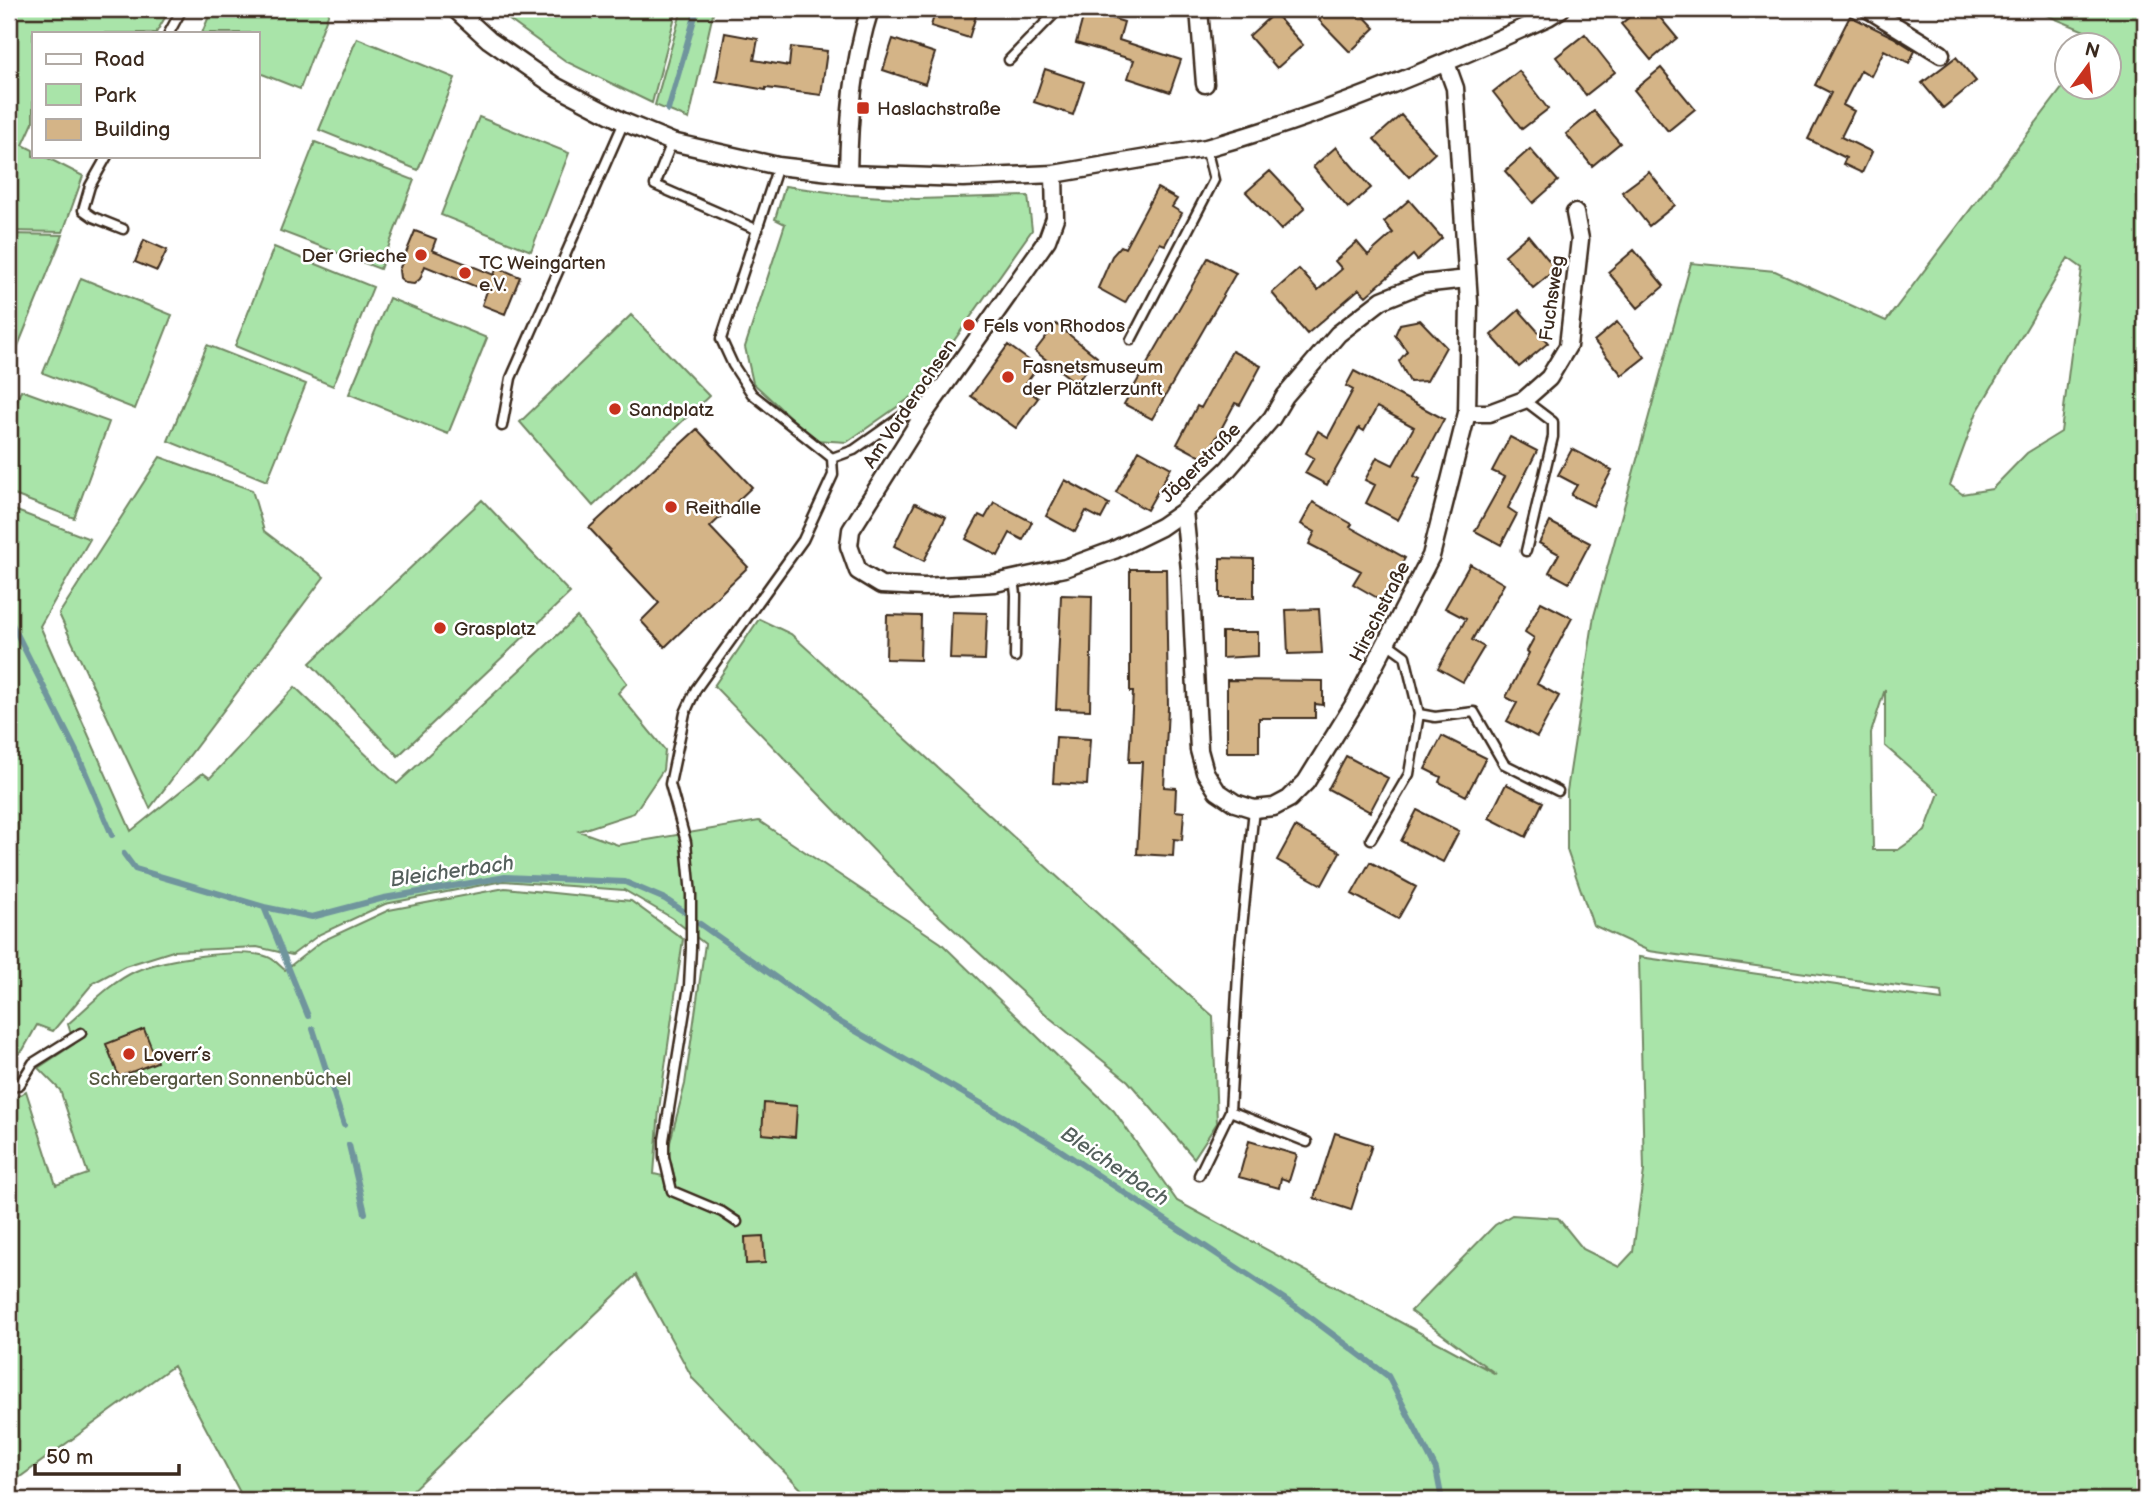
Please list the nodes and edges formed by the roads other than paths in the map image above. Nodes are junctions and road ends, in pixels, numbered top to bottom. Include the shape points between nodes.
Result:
1 (183, 9) edge
2 (455, 9) edge
3 (870, 9) edge
4 (1059, 9) edge
5 (1199, 9) edge
6 (1561, 9) edge
7 (1868, 9) edge
8 (170, 32) edge
9 (1941, 54) dead end
10 (1009, 60) dead end
11 (1446, 63) junction
12 (1205, 84) dead end
13 (624, 122) junction
14 (672, 142) junction
15 (1206, 148) junction
16 (106, 158) edge
17 (778, 166) junction
18 (848, 174) junction
19 (1054, 174) junction
20 (1575, 213) dead end
21 (123, 229) dead end
22 (758, 230) junction
23 (1467, 279) junction
24 (1131, 340) dead end
25 (1524, 400) junction
26 (1467, 413) junction
27 (924, 414) junction
28 (502, 426) dead end
29 (832, 458) junction
30 (1184, 511) junction
31 (849, 546) joint
32 (1526, 551) dead end
33 (1014, 578) junction
34 (1387, 643) junction
35 (1015, 657) dead end
36 (1419, 714) junction
37 (1558, 791) dead end
38 (1254, 809) junction
39 (1371, 839) dead end
40 (81, 1033) dead end
41 (9, 1089) edge
42 (1230, 1111) junction
43 (1307, 1142) dead end
44 (1199, 1175) dead end
45 (737, 1222) dead end

1 - 8 lane
2 - 13 street via 489,40 555,86
3 - 18 street via 852,95
4 - 10 lane
5 - 12 street
6 - 11 street
7 - 9 street
11 - 15 street via 1336,107
11 - 23 street, Hirschstraße via 1455,88
13 - 14 street
13 - 28 lane via 511,378
14 - 17 street
14 - 22 lane via 655,185
15 - 19 street
15 - 24 lane via 1214,180
16 - 21 lane via 83,210
17 - 18 street
17 - 22 lane
18 - 19 street via 963,178
19 - 27 street, Am Vorderochsen via 1055,218 1048,240
20 - 25 street, Fuchsweg via 1580,239 1568,346 1549,378
22 - 29 lane via 721,339 752,394
23 - 26 street, Hirschstraße
23 - 30 street, Jägerstraße via 1422,284 1382,300 1338,334 1228,469
25 - 26 street, Fuchsweg via 1489,413
25 - 32 lane via 1553,422
26 - 34 street, Hirschstraße via 1431,556
27 - 29 lane via 902,415 854,450
27 - 31 street, Am Vorderochsen via 851,530
29 - 45 lane via 834,475 803,540 696,689 685,713 670,784 686,842 691,948 690,986 664,1157 672,1191
30 - 33 street, Jägerstraße via 1114,550 1065,568
30 - 38 street via 1199,750 1217,791
31 - 33 street, Jägerstraße via 858,571 881,585 924,587
33 - 35 lane
34 - 36 lane via 1405,656
34 - 38 street, Hirschstraße via 1306,782 1289,799
36 - 37 lane via 1435,718 1474,712 1504,764
36 - 39 lane via 1409,774
38 - 42 lane via 1238,957
40 - 41 lane via 33,1063 20,1084
42 - 43 lane
42 - 44 lane

